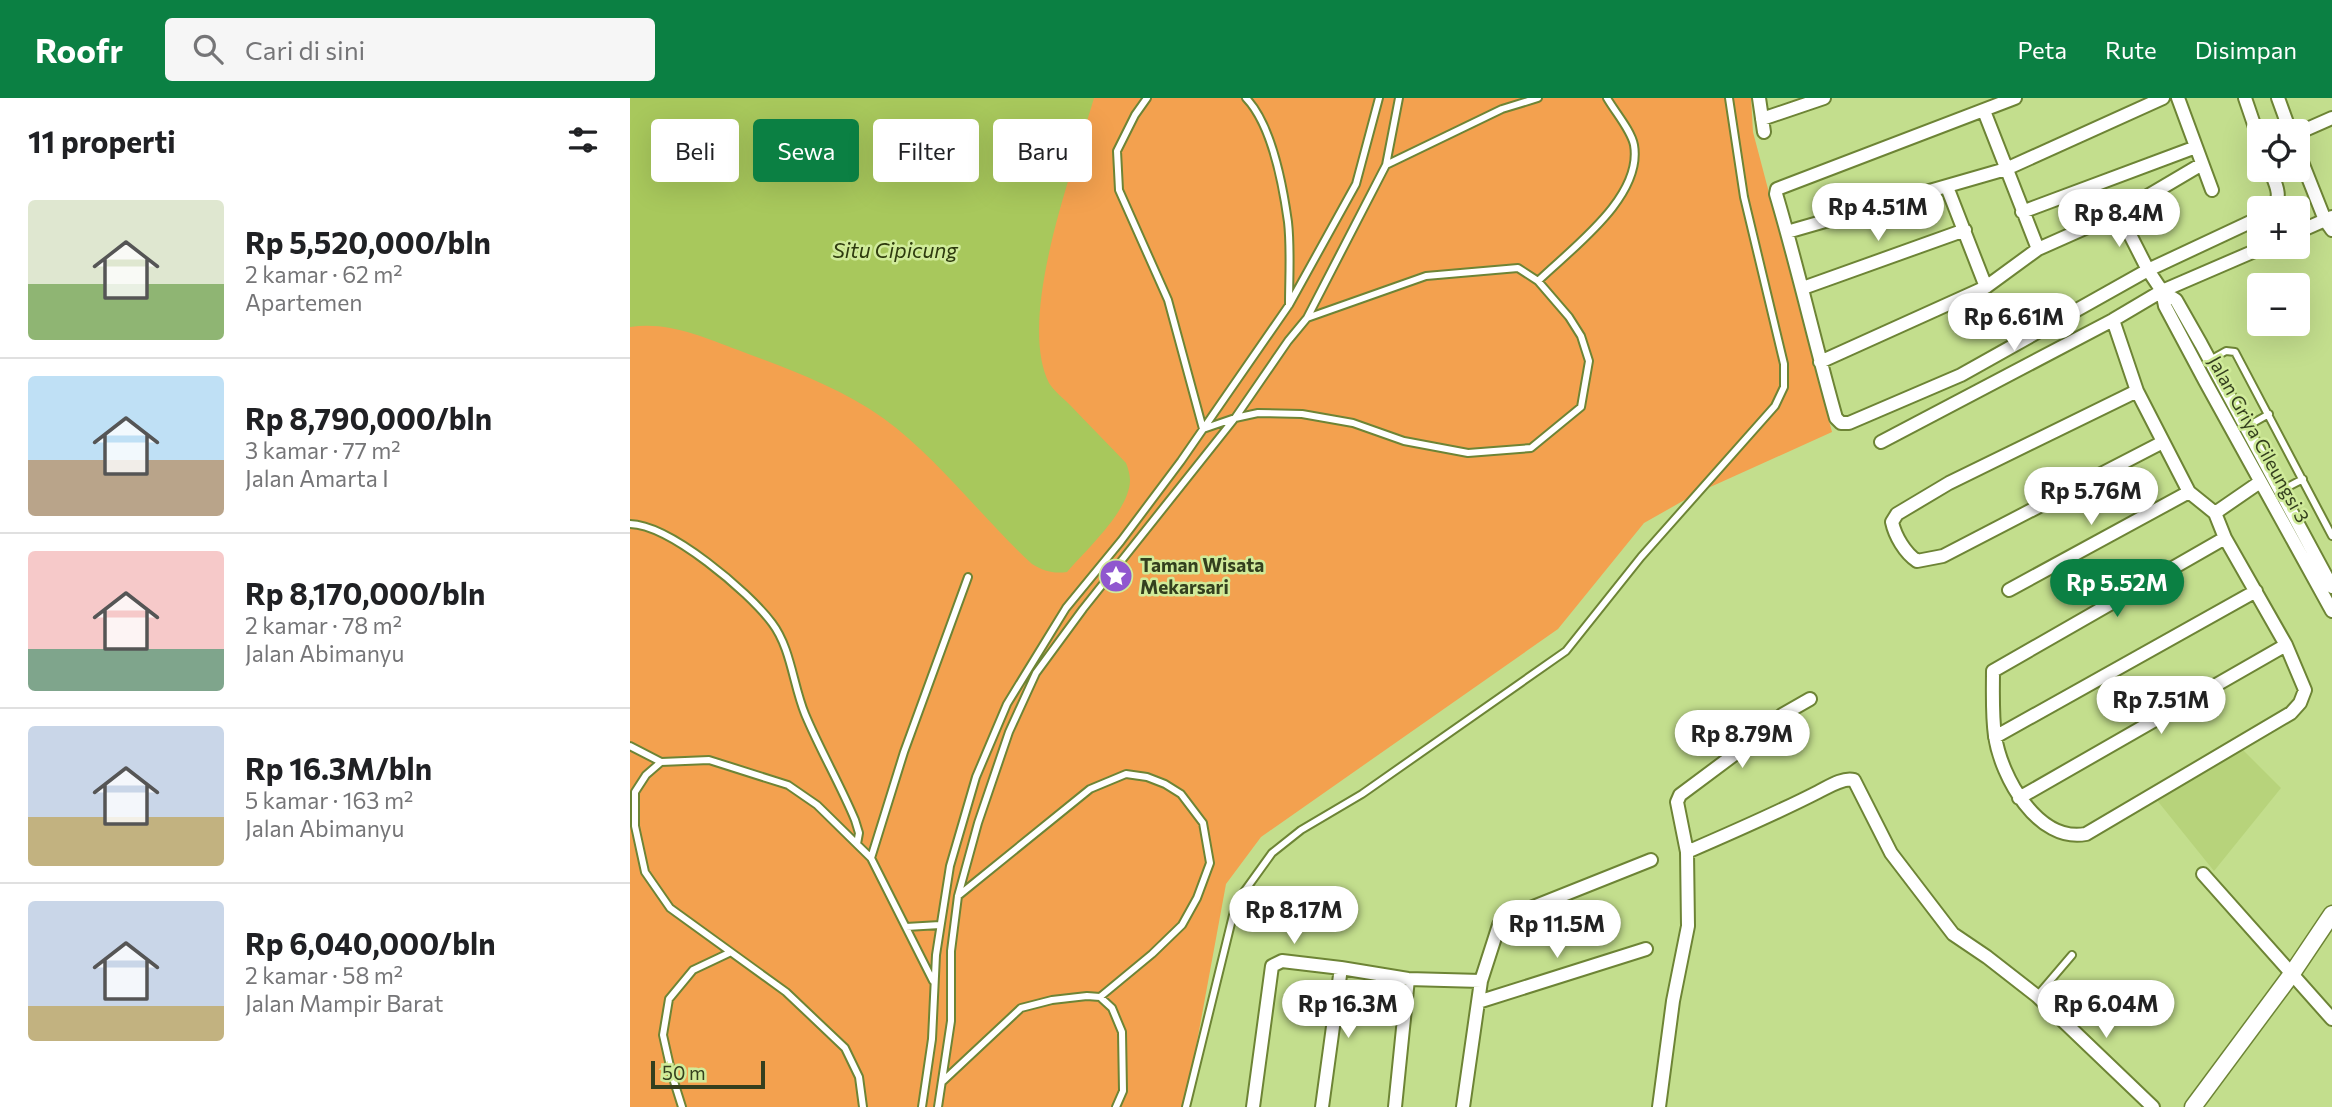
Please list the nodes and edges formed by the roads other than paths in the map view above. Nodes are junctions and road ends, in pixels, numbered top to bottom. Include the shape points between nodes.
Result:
1 (1147, 98) edge
2 (1246, 98) edge
3 (1379, 98) edge
4 (1399, 98) edge
5 (1538, 98) edge
6 (1607, 98) edge
7 (1729, 98) edge
8 (1759, 98) edge
9 (1824, 98) edge
10 (2015, 98) edge
11 (2163, 98) edge
12 (2178, 98) edge
13 (2245, 98) edge
14 (2278, 98) edge
15 (1983, 111) junction
16 (2332, 118) edge
17 (2252, 119) edge
18 (2286, 119) edge
19 (2310, 128) edge
20 (2196, 147) junction
21 (2202, 163) junction
22 (1386, 165) junction
23 (2006, 169) junction
24 (2310, 178) edge
25 (1947, 187) junction
26 (2212, 190) dead end
27 (2022, 212) junction
28 (2119, 213) junction
29 (2330, 222) edge
30 (2247, 225) edge
31 (2310, 228) edge
32 (1965, 230) junction
33 (1787, 232) junction
34 (2038, 249) junction
35 (2247, 252) edge
36 (2155, 280) junction
37 (1538, 281) junction
38 (1986, 286) junction
39 (1803, 288) junction
40 (1289, 305) junction
41 (1307, 318) junction
42 (2113, 320) junction
43 (2210, 360) junction
44 (1820, 362) junction
45 (2137, 391) junction
46 (2269, 414) junction
47 (1235, 418) junction
48 (2246, 427) junction
49 (1203, 429) junction
50 (1881, 442) dead end
51 (2163, 442) junction
52 (2303, 479) junction
53 (2260, 482) junction
54 (2189, 492) junction
55 (2275, 494) junction
56 (2216, 513) junction
57 (630, 524) edge
58 (2332, 536) edge
59 (2225, 538) junction
60 (968, 577) dead end
61 (2332, 587) edge
62 (2009, 590) dead end
63 (2256, 591) junction
64 (2332, 611) edge
65 (2286, 645) junction
66 (1810, 699) dead end
67 (1995, 737) junction
68 (630, 746) edge
69 (661, 762) junction
70 (2019, 798) junction
71 (857, 844) junction
72 (1687, 852) junction
73 (871, 858) junction
74 (1651, 860) dead end
75 (2203, 874) dead end
76 (957, 896) junction
77 (2332, 914) edge
78 (940, 925) junction
79 (906, 927) junction
80 (1646, 949) dead end
81 (729, 953) junction
82 (2072, 955) dead end
83 (1341, 968) junction
84 (2291, 975) junction
85 (1408, 979) junction
86 (1481, 981) junction
87 (934, 986) junction
88 (2037, 996) junction
89 (1101, 997) junction
90 (1478, 1002) junction
91 (2332, 1019) edge
92 (943, 1081) junction
93 (682, 1107) edge
94 (863, 1107) edge
95 (922, 1107) edge
96 (938, 1107) edge
97 (1116, 1107) edge
98 (1186, 1107) edge
99 (1253, 1107) edge
100 (1322, 1107) edge
101 (1395, 1107) edge
102 (1463, 1107) edge
103 (1659, 1107) edge
104 (2153, 1107) edge
105 (2193, 1107) edge

1 - 49 lane via 1117,152 1119,190 1168,300
2 - 40 lane via 1272,147 1288,223
3 - 40 lane via 1356,184
4 - 22 lane
5 - 22 lane via 1502,108
6 - 37 lane via 1633,143 1635,167 1622,197
7 - 98 lane via 1744,197 1784,364 1784,387 1775,406 1641,557 1566,651 1272,853 1236,903
8 - 9 street via 1763,126
10 - 15 street
11 - 23 street
12 - 20 street
13 - 17 street
14 - 18 street
15 - 23 street
15 - 33 street via 1780,186 1776,194
16 - 19 street
20 - 21 street
20 - 27 street
21 - 26 street
21 - 28 street
22 - 41 lane
23 - 25 street
23 - 27 street
24 - 29 street
25 - 32 street
25 - 33 street
27 - 34 street
28 - 34 street
28 - 36 street
29 - 31 street
30 - 36 street
32 - 38 street
32 - 39 street
33 - 39 street
34 - 38 street
35 - 36 street
36 - 42 street
36 - 43 street via 2176,300
36 - 44 street via 1961,375 1850,423 1836,418
36 - 53 street, Jalan Griya Cileungsi 3
37 - 41 lane via 1518,268 1426,276
37 - 47 lane via 1569,317 1589,361 1581,407 1531,448 1468,453 1301,414 1258,413
38 - 44 street
39 - 44 street
40 - 49 lane
41 - 47 lane
42 - 45 street
42 - 50 street
43 - 46 lane via 2226,351 2235,352
43 - 48 street
45 - 51 street
45 - 51 street via 1949,483 1897,514 1894,529 1917,561 1943,556
46 - 48 lane
46 - 52 lane
47 - 49 lane
47 - 76 lane via 1036,673 1009,732
48 - 55 street
49 - 78 lane via 1066,608 1007,704 976,777 950,866
51 - 54 street
52 - 55 lane
52 - 58 lane
53 - 55 street, Jalan Griya Cileungsi 3
53 - 56 street
54 - 56 street
54 - 62 street
55 - 61 street
55 - 64 street, Jalan Griya Cileungsi 3
56 - 59 street
57 - 71 lane via 643,524 710,564 773,624 804,712 855,820
59 - 63 street
59 - 67 street via 1993,671
60 - 73 lane
63 - 65 street
63 - 67 street
65 - 70 street
65 - 70 street via 2305,690 2291,713 2086,834 2059,831
66 - 72 street via 1782,715 1680,795 1678,811
67 - 70 street
68 - 69 lane
69 - 71 lane via 709,760 788,785 817,805
69 - 81 lane via 635,792 635,826 645,872 670,908
71 - 73 lane
72 - 88 street via 1829,786 1854,780 1891,853 1953,934
72 - 103 street via 1688,926
73 - 79 lane
74 - 86 street via 1503,919
75 - 84 street
76 - 89 lane via 1090,789 1109,780 1126,774 1147,777 1181,794 1203,823 1210,863 1197,898 1182,925
76 - 92 lane
77 - 84 street
78 - 79 lane
78 - 87 lane
79 - 87 lane
80 - 90 street
81 - 93 lane via 693,970 669,999 663,1035
81 - 94 lane via 786,992 845,1048 859,1077
82 - 88 lane
83 - 85 street
83 - 99 street via 1282,961 1272,966
83 - 100 street
84 - 91 street
84 - 105 street
85 - 86 street
85 - 101 street
86 - 90 street
87 - 95 lane
88 - 104 street
89 - 92 lane via 1052,1000 1021,1008
89 - 97 lane via 1112,1008 1122,1032 1123,1091
90 - 102 street
92 - 96 lane

